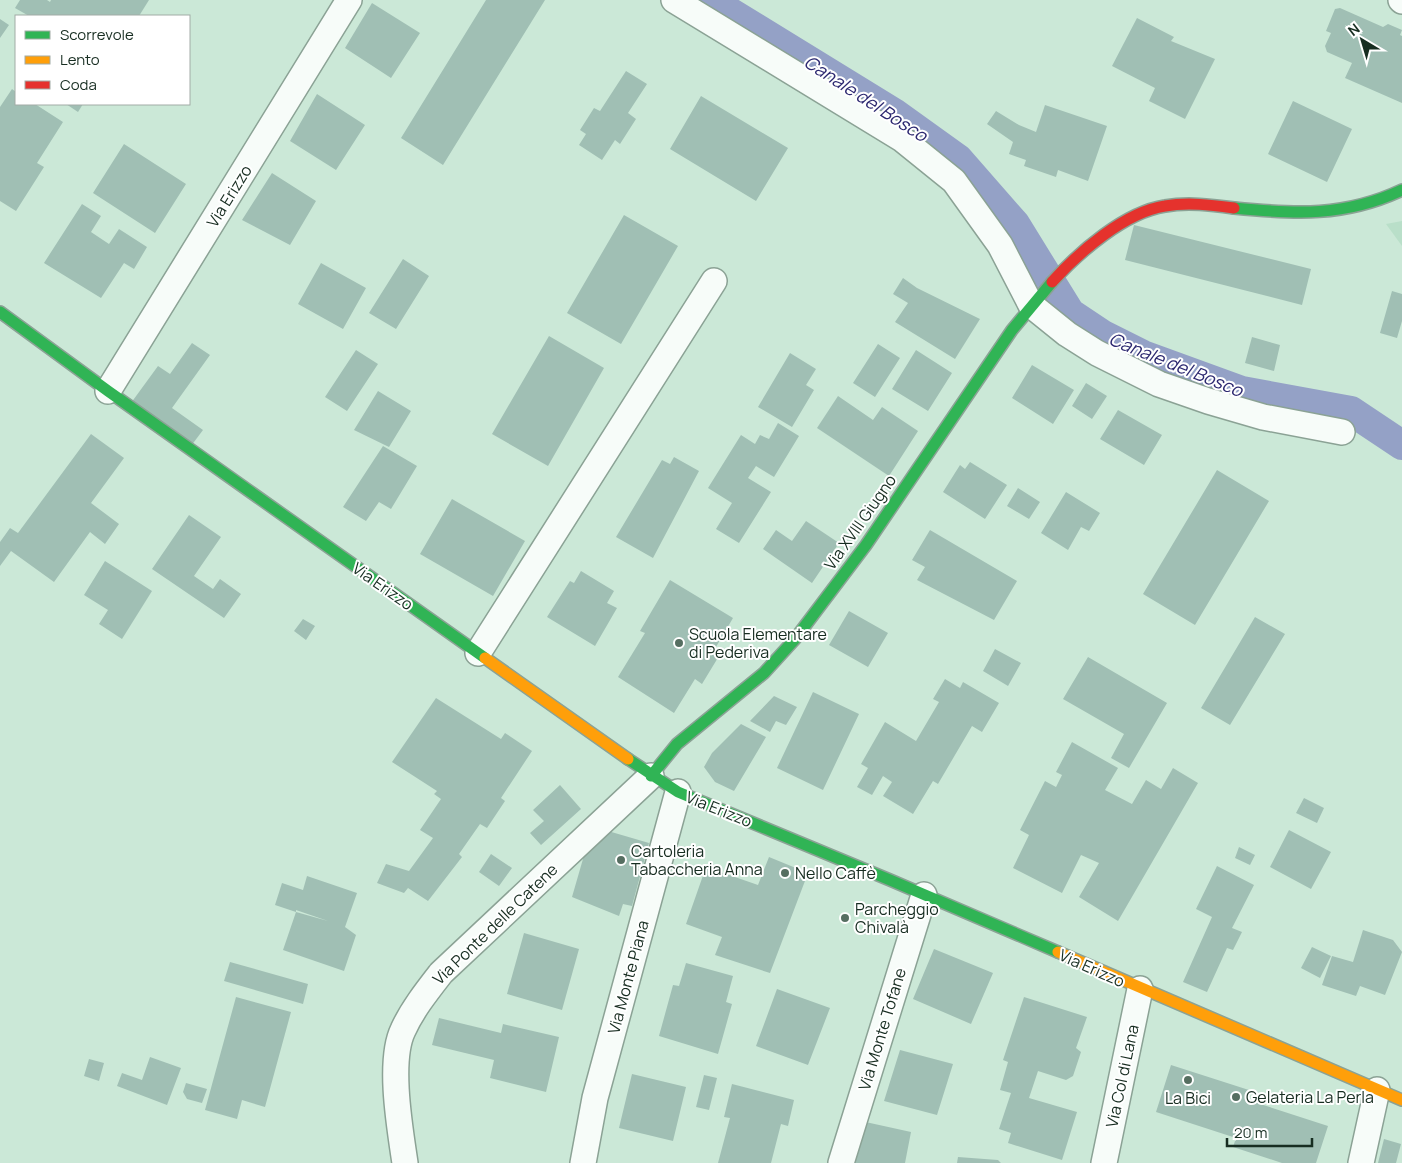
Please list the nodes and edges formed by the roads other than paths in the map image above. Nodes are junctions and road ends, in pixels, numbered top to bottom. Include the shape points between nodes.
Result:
1 (349, 0) edge
2 (674, 0) edge
3 (1402, 190) edge
4 (714, 281) dead end
5 (1037, 299) junction
6 (0, 312) edge
7 (108, 391) junction
8 (1342, 432) dead end
9 (478, 653) junction
10 (651, 776) junction
11 (678, 792) junction
12 (924, 895) junction
13 (1140, 988) junction
14 (1376, 1090) junction
15 (1402, 1100) edge
16 (405, 1163) edge
17 (583, 1163) edge
18 (841, 1163) edge
19 (1104, 1163) edge
20 (1361, 1163) edge

1 - 7 street, Via Erizzo
2 - 5 street via 902,139 954,181
3 - 5 main road, Via XVIII Giugno via 1388,198 1353,208 1321,212 1288,213 1175,204 1144,212 1111,230
4 - 9 street
5 - 8 street via 1067,334 1159,384 1263,417
5 - 10 main road, Via XVIII Giugno via 986,366 849,569 811,618 766,671 676,745
6 - 7 main road, Via Erizzo
7 - 9 main road, Via Erizzo
9 - 10 main road, Via Erizzo
10 - 11 main road, Via Erizzo
10 - 16 street, Via Ponte delle Catene via 440,973 414,1010 402,1032 396,1057
11 - 12 main road, Via Erizzo
11 - 17 street, Via Monte Piana via 595,1098
12 - 13 main road, Via Erizzo
12 - 18 street, Via Monte Tofane
13 - 14 main road, Via Erizzo
13 - 19 street, Via Col di Lana
14 - 15 main road, Via Erizzo
14 - 20 street

